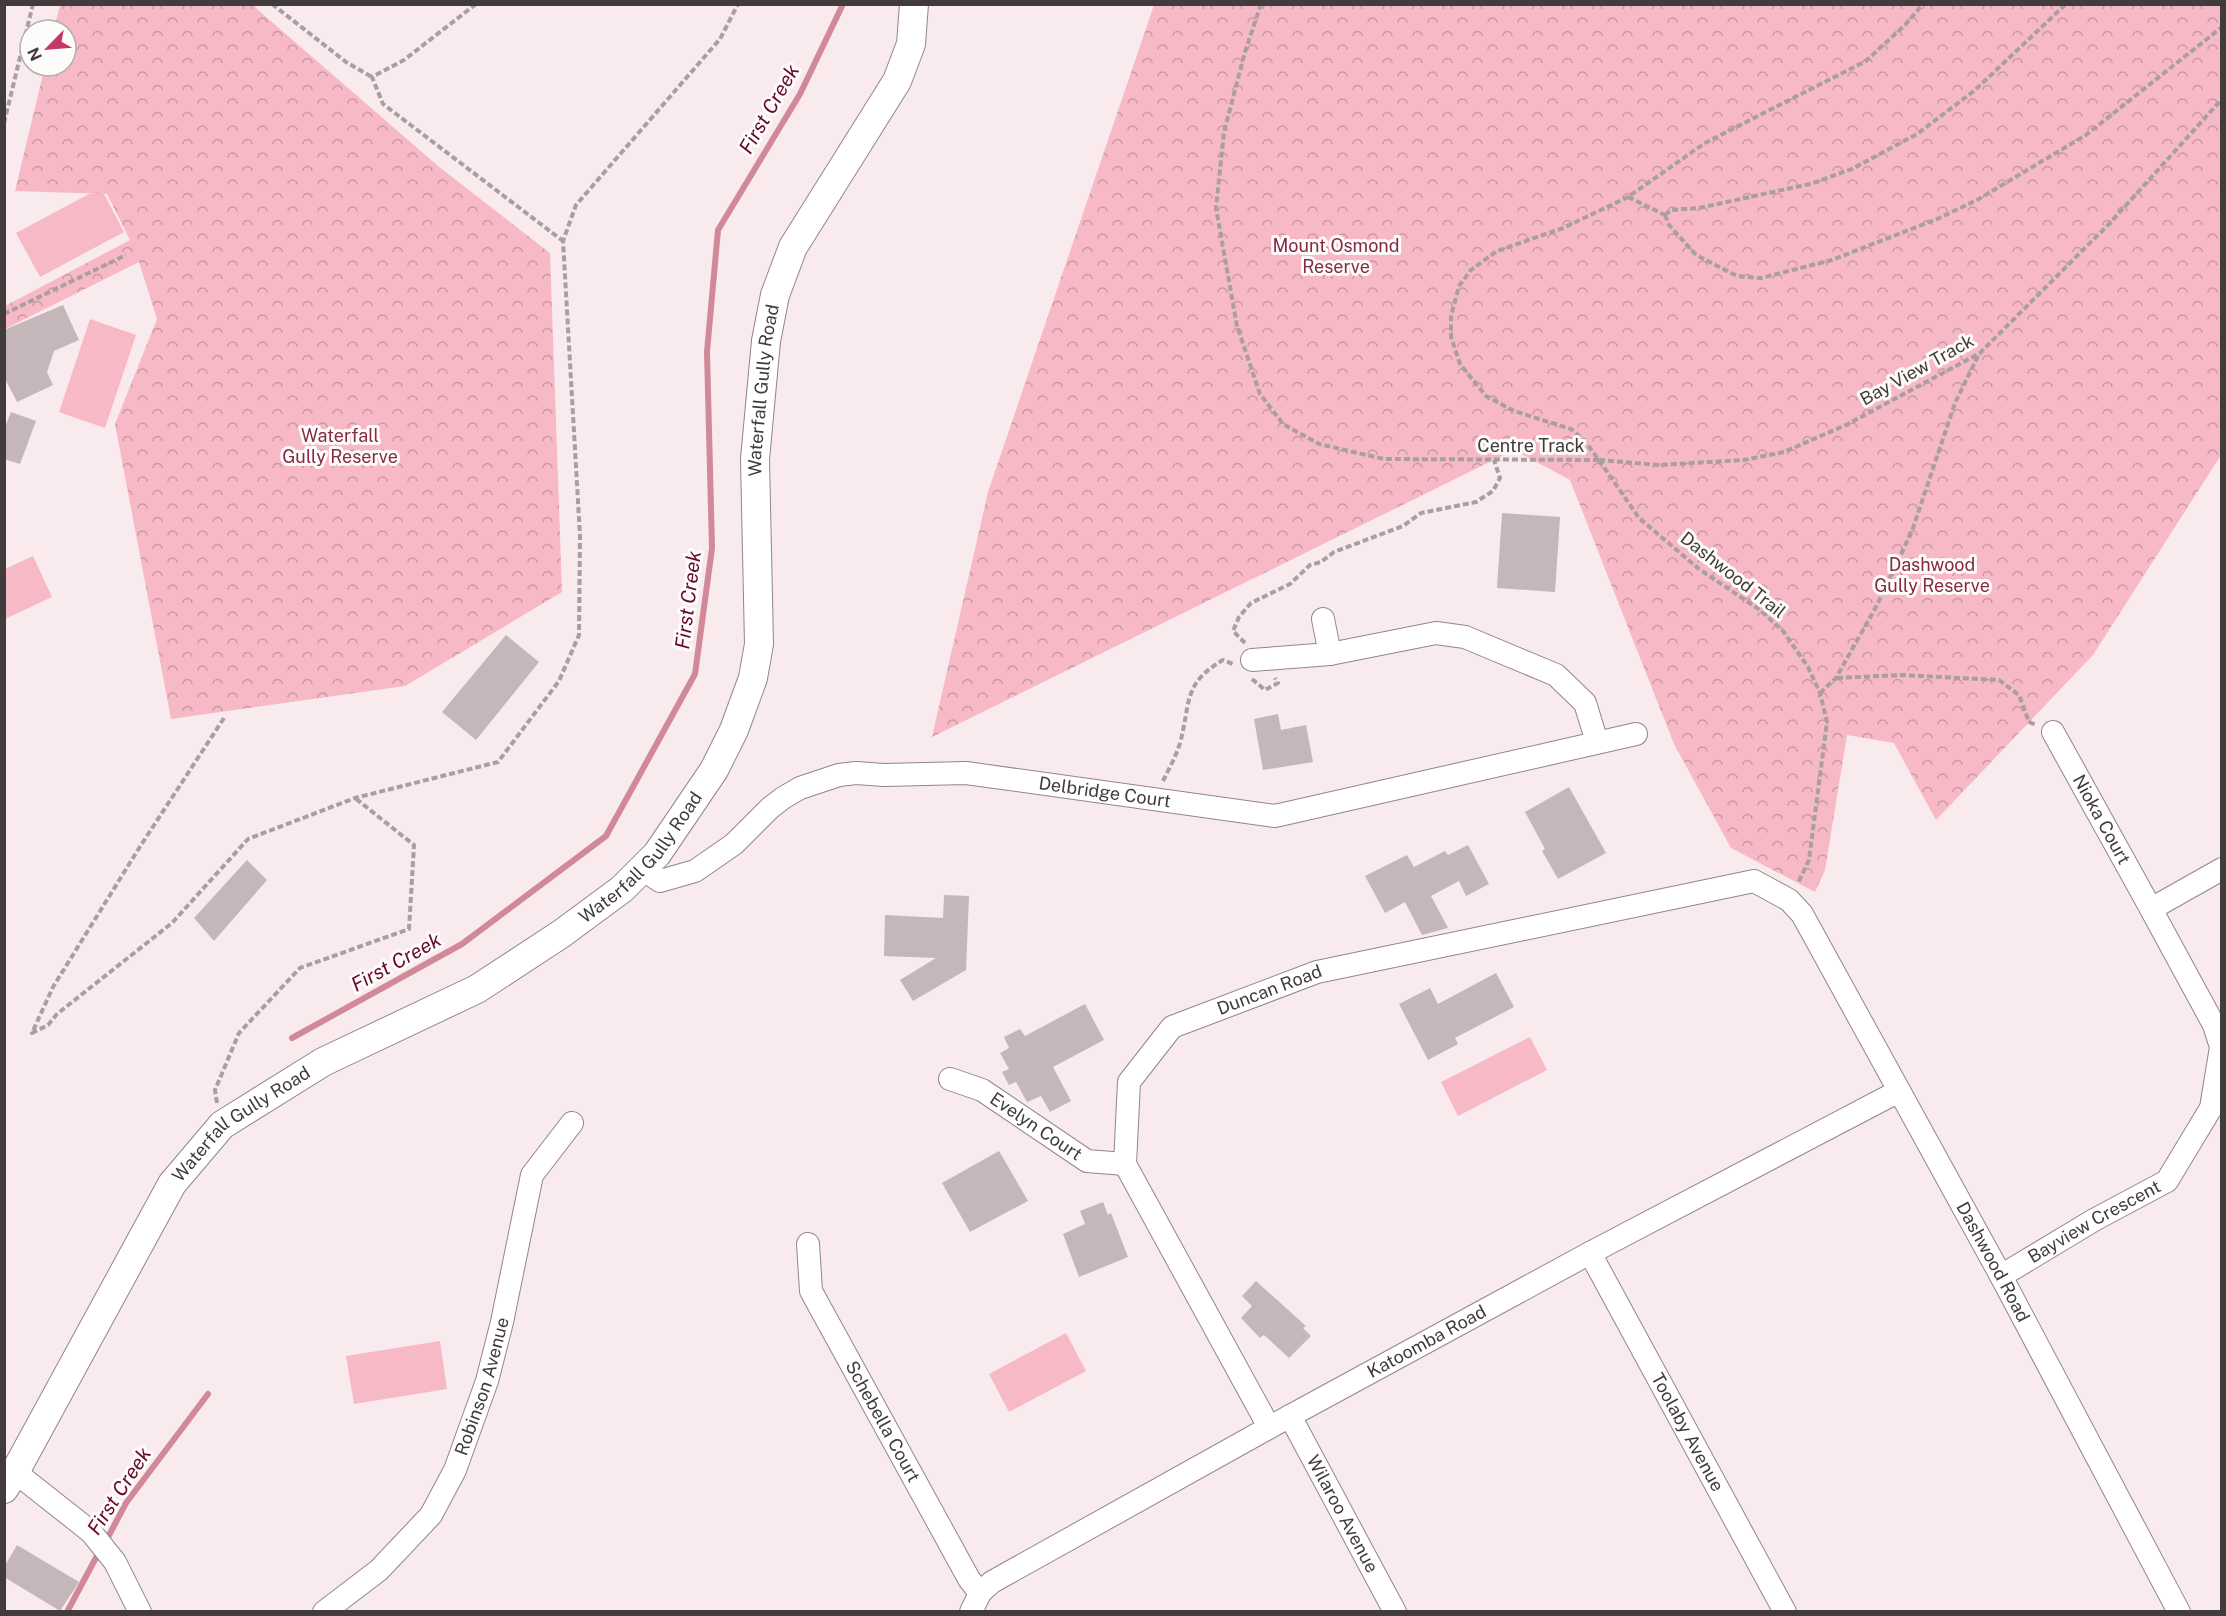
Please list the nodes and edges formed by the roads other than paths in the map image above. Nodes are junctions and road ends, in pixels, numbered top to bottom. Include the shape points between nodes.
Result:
1 (914, 4) edge
2 (1323, 618) dead end
3 (1330, 654) junction
4 (1248, 666) road end
5 (2053, 732) road end
6 (1636, 734) dead end
7 (1597, 742) junction
8 (642, 869) junction
9 (2222, 869) edge
10 (1796, 907) joint
11 (2151, 909) junction
12 (950, 1079) dead end
13 (1899, 1091) junction
14 (573, 1123) dead end
15 (1125, 1164) junction
16 (808, 1244) dead end
17 (1590, 1252) junction
18 (2001, 1276) junction
19 (1290, 1416) junction
20 (1269, 1427) junction
21 (10, 1480) edge
22 (975, 1602) edge
23 (140, 1611) edge
24 (324, 1611) edge
25 (1395, 1611) edge
26 (1785, 1611) edge
27 (2179, 1611) edge

1 - 8 street, Waterfall Gully Road via 911,44 897,81 793,247 775,295 766,341 755,459 759,644 753,678 714,770 657,854
2 - 3 street
3 - 4 street
3 - 7 street via 1436,633 1465,637 1556,675 1585,704
5 - 11 street, Nioka Court
6 - 7 street, Delbridge Court
7 - 8 street, Delbridge Court via 1275,816 966,773 839,775 783,798 734,844 695,871 660,880
8 - 21 street, Waterfall Gully Road via 622,889 561,934 477,989 323,1062 222,1125 172,1184
9 - 11 street
10 - 13 street, Dashwood Road
10 - 15 street, Duncan Road via 1754,881 1317,972 1172,1027 1129,1082
11 - 18 street, Bayview Crescent via 2214,1025 2221,1047 2211,1108 2167,1181
12 - 15 street, Evelyn Court via 982,1090 1087,1161
13 - 17 street, Katoomba Road
13 - 18 street, Dashwood Road
14 - 24 street, Robinson Avenue via 532,1175 487,1381 455,1470 431,1515 379,1570
15 - 20 street
16 - 22 street, Schebella Court via 811,1291 963,1569
17 - 19 street, Katoomba Road
17 - 26 street, Toolaby Avenue
18 - 27 street, Dashwood Road
19 - 20 street, Katoomba Road
19 - 25 street, Wilaroo Avenue
20 - 22 street, Katoomba Road via 992,1582
21 - 23 street via 91,1532 115,1562

